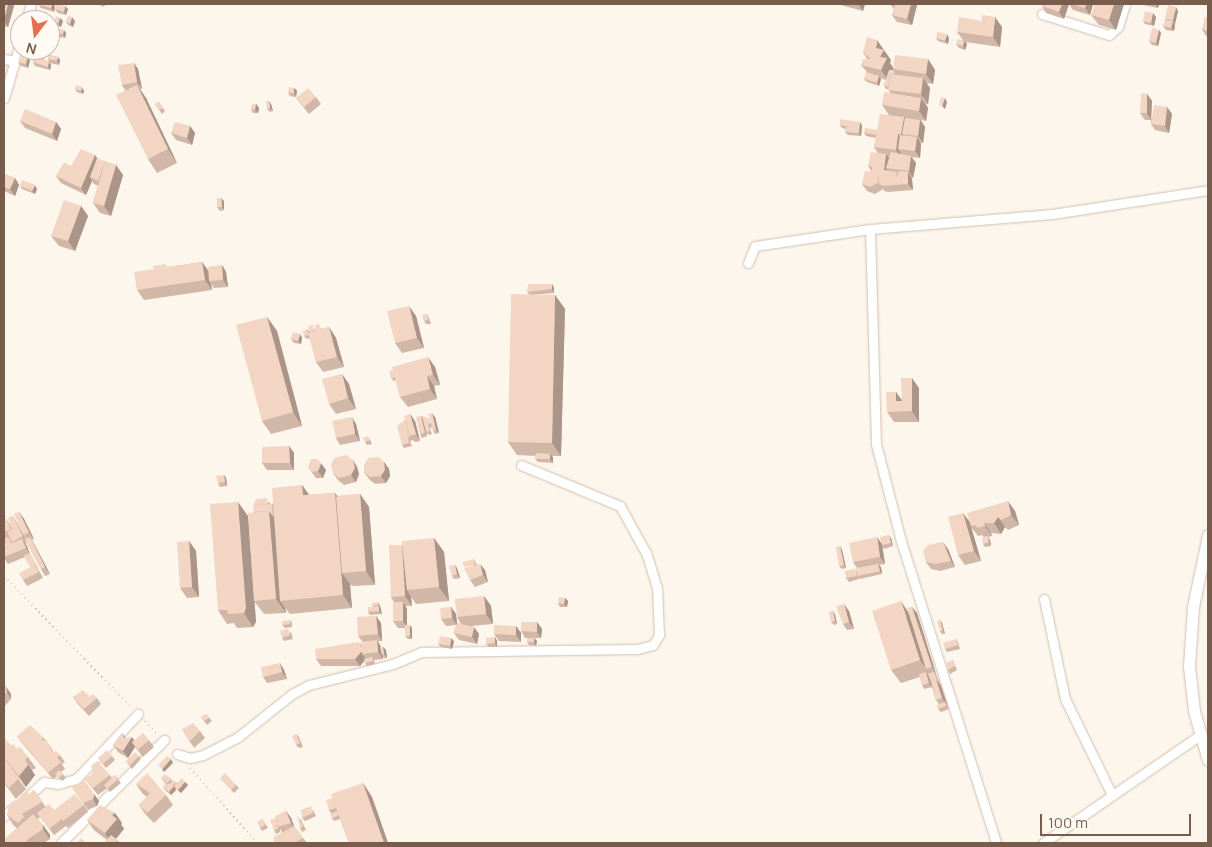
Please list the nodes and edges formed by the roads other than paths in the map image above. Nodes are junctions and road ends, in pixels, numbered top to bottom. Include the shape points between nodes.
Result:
1 (1125, 4) edge
2 (1042, 14) dead end
3 (4, 59) edge
4 (15, 61) joint
5 (4, 98) edge
6 (1208, 190) edge
7 (870, 229) junction
8 (748, 263) dead end
9 (521, 465) dead end
10 (1208, 535) edge
11 (1044, 599) dead end
12 (138, 714) dead end
13 (1200, 735) junction
14 (164, 740) dead end
15 (177, 754) dead end
16 (1208, 760) edge
17 (1112, 795) junction
18 (4, 816) edge
19 (62, 843) edge
20 (996, 843) edge
21 (1043, 843) edge

1 - 2 street via 1118,27 1109,36
3 - 4 street
4 - 5 street
6 - 7 street via 1052,214
7 - 8 street via 754,246
7 - 20 street via 876,444 901,541
9 - 15 street via 620,506 646,553 657,588 658,635 653,645 617,649 421,652 393,664 310,685 292,694 238,736 203,755 190,758
10 - 13 street via 1190,642 1190,689
11 - 17 street via 1065,700
12 - 18 street via 76,779 58,784 44,782
13 - 16 street
13 - 17 street
14 - 19 street
17 - 21 street

